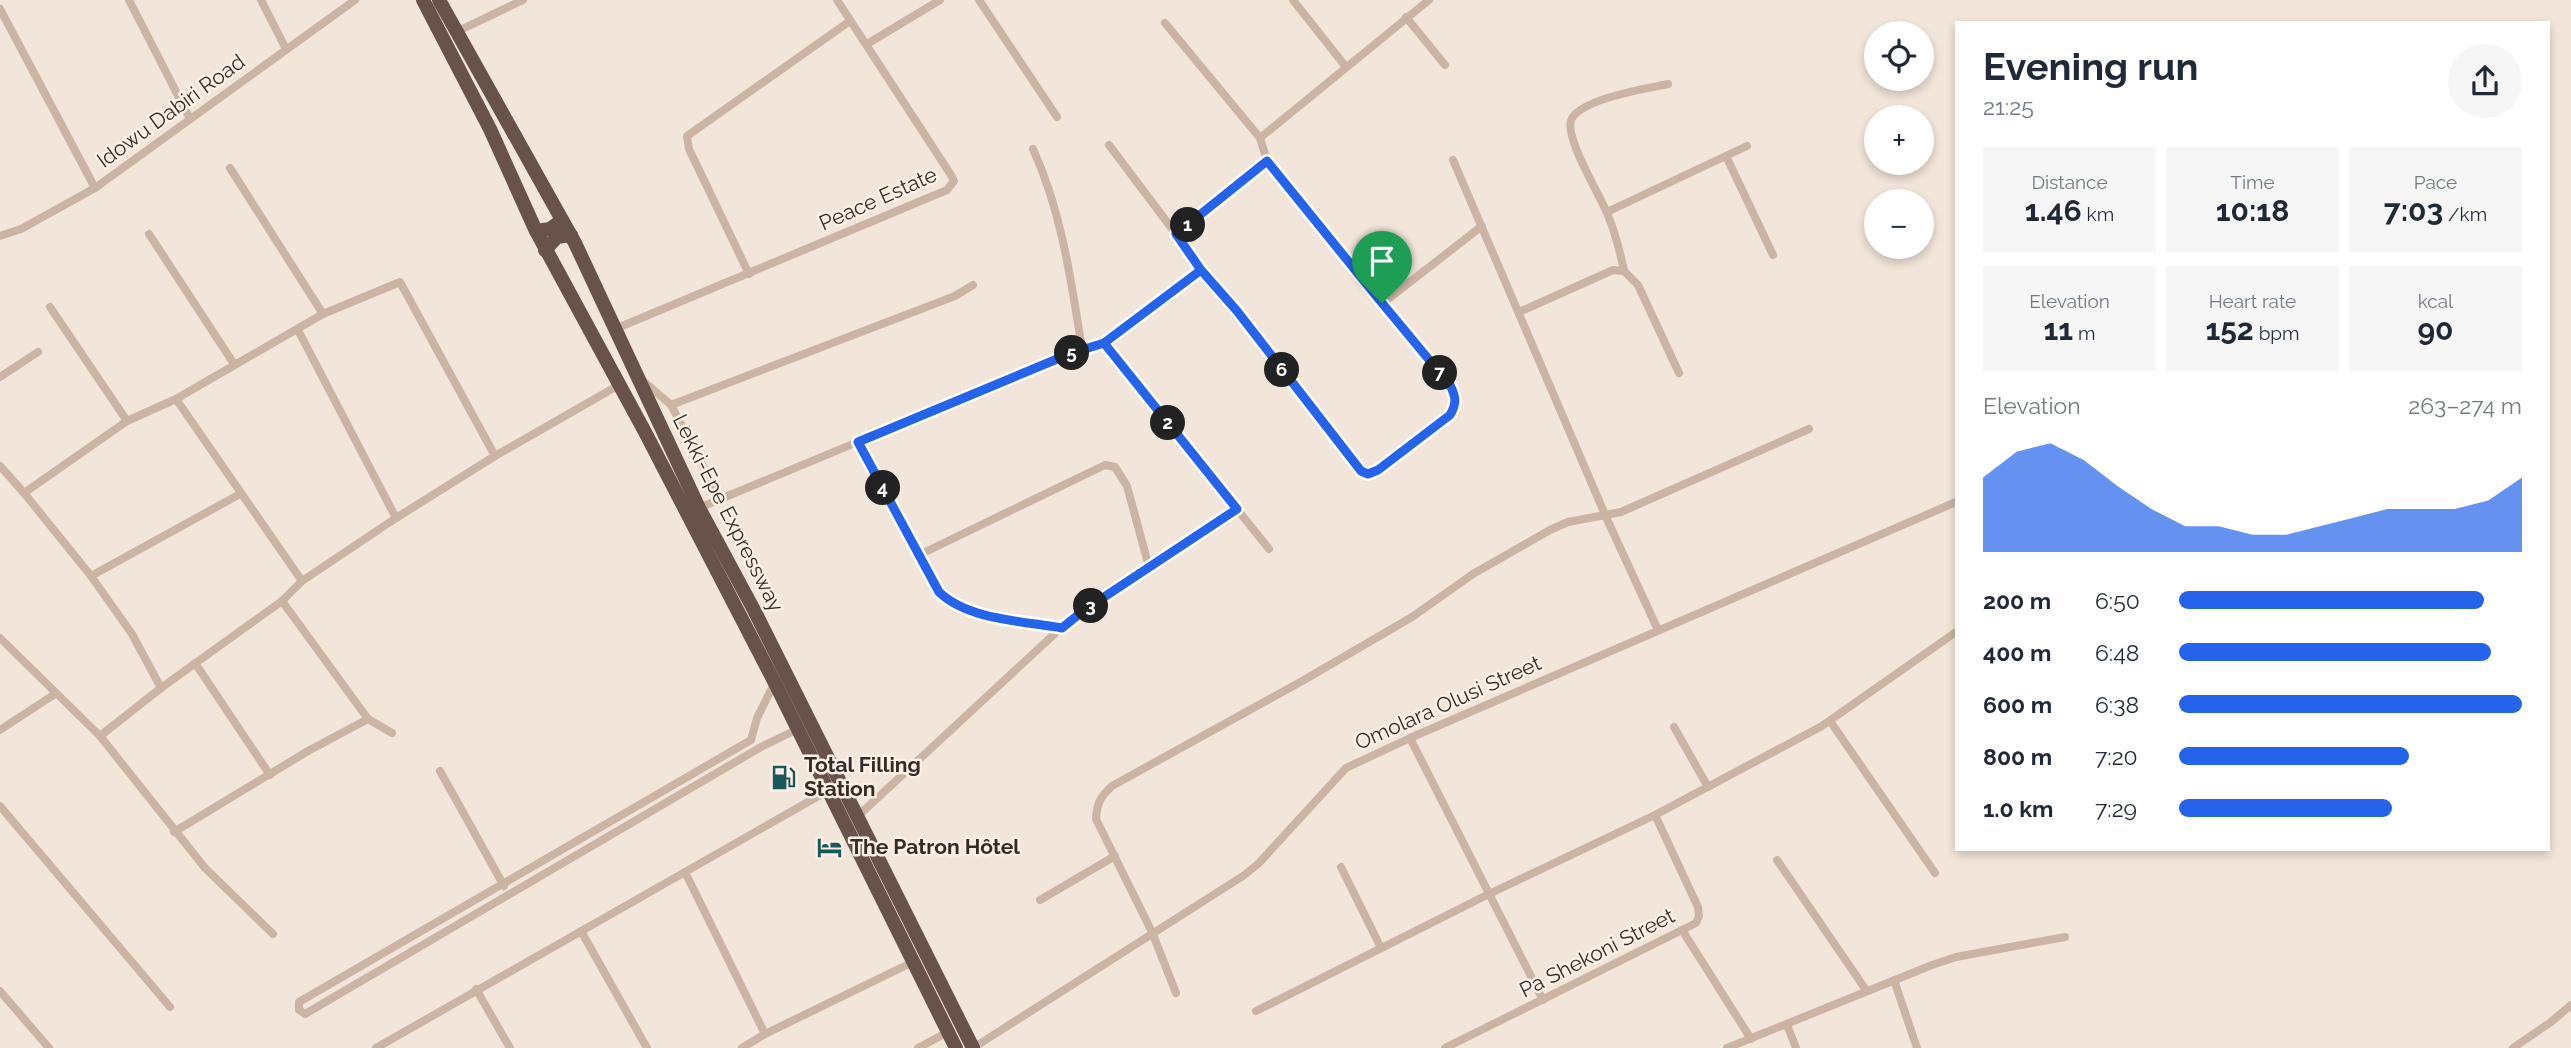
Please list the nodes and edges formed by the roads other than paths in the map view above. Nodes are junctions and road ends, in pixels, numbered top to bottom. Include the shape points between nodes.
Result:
1 (129, 0) edge
2 (261, 0) edge
3 (355, 0) edge
4 (423, 0) edge
5 (439, 0) edge
6 (523, 0) edge
7 (837, 0) edge
8 (940, 0) edge
9 (979, 0) edge
10 (1293, 0) edge
11 (1429, 0) edge
12 (0, 9) edge
13 (1406, 18) junction
14 (850, 21) junction
15 (1165, 23) dead end
16 (456, 33) junction
17 (867, 44) junction
18 (286, 49) junction
19 (1445, 65) dead end
20 (1346, 67) junction
21 (1668, 84) dead end
22 (1057, 117) dead end
23 (190, 119) junction
24 (1260, 138) junction
25 (1109, 145) dead end
26 (1747, 146) dead end
27 (1033, 149) dead end
28 (1726, 156) junction
29 (1453, 160) dead end
30 (1267, 161) junction
31 (230, 168) dead end
32 (95, 188) junction
33 (1607, 212) junction
34 (562, 220) junction
35 (1482, 226) junction
36 (536, 231) junction
37 (149, 234) dead end
38 (1176, 234) junction
39 (571, 235) junction
40 (0, 236) edge
41 (545, 250) junction
42 (1773, 255) dead end
43 (1201, 270) junction
44 (1624, 271) junction
45 (749, 274) junction
46 (974, 285) dead end
47 (1382, 303) junction
48 (50, 307) dead end
49 (1519, 313) junction
50 (323, 314) junction
51 (615, 329) junction
52 (298, 330) junction
53 (1104, 343) junction
54 (1082, 349) junction
55 (38, 352) dead end
56 (233, 364) junction
57 (1679, 373) dead end
58 (0, 377) edge
59 (637, 378) junction
60 (619, 385) junction
61 (176, 399) junction
62 (671, 405) junction
63 (127, 421) junction
64 (1809, 429) dead end
65 (858, 442) junction
66 (495, 456) junction
67 (0, 466) edge
68 (24, 493) junction
69 (240, 494) junction
70 (720, 499) junction
71 (1955, 502) edge
72 (699, 508) junction
73 (1237, 509) junction
74 (1606, 517) junction
75 (396, 518) junction
76 (1269, 549) dead end
77 (919, 555) junction
78 (1149, 567) junction
79 (91, 576) junction
80 (302, 581) junction
81 (282, 601) junction
82 (1062, 628) junction
83 (1658, 630) junction
84 (1955, 633) edge
85 (0, 638) edge
86 (195, 663) junction
87 (775, 683) junction
88 (160, 688) junction
89 (55, 694) junction
90 (368, 719) junction
91 (1829, 721) junction
92 (1674, 727) dead end
93 (798, 729) junction
94 (0, 730) edge
95 (392, 733) dead end
96 (100, 736) junction
97 (1410, 738) junction
98 (440, 771) dead end
99 (270, 775) junction
100 (692, 775) junction
101 (697, 784) junction
102 (1707, 787) junction
103 (829, 790) junction
104 (0, 806) edge
105 (1655, 815) junction
106 (858, 816) junction
107 (174, 832) junction
108 (1115, 856) junction
109 (1777, 860) dead end
110 (1341, 867) dead end
111 (685, 872) junction
112 (1935, 873) dead end
113 (503, 884) junction
114 (1489, 894) junction
115 (509, 895) junction
116 (1040, 900) dead end
117 (1682, 930) junction
118 (580, 931) junction
119 (1152, 932) junction
120 (273, 934) dead end
121 (2064, 937) dead end
122 (1381, 948) junction
123 (913, 962) junction
124 (1894, 980) junction
125 (476, 989) junction
126 (1866, 990) junction
127 (0, 991) edge
128 (1176, 993) dead end
129 (1543, 1000) junction
130 (2571, 1005) edge
131 (170, 1007) dead end
132 (1255, 1012) dead end
133 (1787, 1025) junction
134 (948, 1032) junction
135 (765, 1034) junction
136 (1751, 1039) junction
137 (389, 1040) junction
138 (49, 1048) edge
139 (376, 1048) edge
140 (395, 1048) edge
141 (510, 1048) edge
142 (647, 1048) edge
143 (742, 1048) edge
144 (918, 1048) edge
145 (956, 1048) edge
146 (973, 1048) edge
147 (1445, 1048) edge
148 (1727, 1048) edge
149 (1796, 1048) edge
150 (1917, 1048) edge
151 (2513, 1048) edge

1 - 23 street
2 - 18 street
3 - 18 street, Idowu Dabiri Road
4 - 36 highway, Lekki-Epe Expressway
5 - 16 highway, Lekki-Epe Expressway
6 - 16 street
7 - 14 street, Peace Estate
8 - 17 street
9 - 22 street
10 - 20 street
11 - 13 street
12 - 32 street
13 - 19 street
13 - 20 street
14 - 17 street, Peace Estate
14 - 45 street via 687,136
15 - 24 street
16 - 34 highway, Lekki-Epe Expressway
17 - 45 street, Peace Estate via 951,175 952,186
18 - 23 street, Idowu Dabiri Road
20 - 24 street
21 - 33 street via 1594,102 1572,118 1574,142
23 - 32 street, Idowu Dabiri Road
24 - 30 street
25 - 38 street
26 - 28 street
27 - 54 street via 1059,219
28 - 33 street
28 - 42 street
29 - 35 street
30 - 38 street
30 - 47 street
31 - 50 street
32 - 40 street, Idowu Dabiri Road
33 - 44 street
34 - 36 highway via 550,229
34 - 39 highway, Lekki-Epe Expressway
35 - 47 street
35 - 49 street
36 - 41 highway, Lekki-Epe Expressway
37 - 56 street
38 - 43 street
39 - 41 highway via 553,240
39 - 51 highway, Lekki-Epe Expressway
41 - 60 highway, Lekki-Epe Expressway
43 - 47 street via 1361,471 1368,474 1455,407 1450,385
43 - 53 street
44 - 49 street via 1613,270
44 - 57 street via 1638,285
45 - 51 street, Peace Estate
46 - 62 street
48 - 63 street
49 - 74 street
50 - 52 street
50 - 66 street via 400,282
51 - 59 highway, Lekki-Epe Expressway
52 - 56 street
52 - 75 street
53 - 54 street
53 - 73 street
54 - 65 street
55 - 58 street
56 - 61 street
59 - 62 street
59 - 72 highway, Lekki-Epe Expressway
60 - 66 street
60 - 87 highway, Lekki-Epe Expressway
61 - 63 street
61 - 69 street
62 - 70 street
63 - 68 street
64 - 74 street
65 - 70 street
65 - 77 street
66 - 75 street
67 - 68 street
68 - 79 street
69 - 79 street
69 - 80 street
70 - 72 street
71 - 83 street, Omolara Olusi Street
72 - 106 highway, Lekki-Epe Expressway
73 - 76 street
73 - 78 street
74 - 83 street
74 - 108 street via 1568,522 1550,530 1473,574 1412,617 1112,786 1101,796 1096,819
75 - 80 street
77 - 78 street via 1105,465 1115,467 1127,486
77 - 82 street via 950,603 973,612
78 - 82 street
79 - 88 street via 132,634
80 - 81 street
81 - 86 street
81 - 90 street
82 - 106 street
83 - 97 street, Omolara Olusi Street
84 - 91 street
85 - 89 street
86 - 88 street
86 - 99 street
87 - 93 highway, Lekki-Epe Expressway
87 - 100 street via 751,740
88 - 96 street
89 - 94 street
89 - 96 street
90 - 95 street
90 - 99 street
91 - 102 street
91 - 112 street
92 - 102 street
93 - 101 street
93 - 103 highway, Lekki-Epe Expressway
96 - 107 street
97 - 114 street
97 - 119 street, Omolara Olusi Street via 1346,768 1258,864
98 - 113 street
99 - 107 street
100 - 101 street
100 - 113 street
101 - 115 street
102 - 105 street
103 - 111 street
103 - 123 highway, Lekki-Epe Expressway
104 - 131 street
105 - 114 street
105 - 117 street, Pa Shekoni Street via 1698,907 1696,923
106 - 146 highway, Lekki-Epe Expressway
107 - 120 street
108 - 116 street
108 - 119 street
109 - 126 street
110 - 122 street
111 - 118 street
111 - 135 street
113 - 115 street
113 - 115 street via 299,1002 299,1010 305,1014
114 - 122 street
114 - 129 street
117 - 129 street, Pa Shekoni Street
117 - 136 street
118 - 125 street
118 - 142 street
119 - 128 street
119 - 146 street, Omolara Olusi Street
121 - 124 street via 1956,957
122 - 132 street
123 - 134 highway, Lekki-Epe Expressway
123 - 135 street
124 - 126 street
124 - 150 street
125 - 137 street
125 - 141 street
126 - 133 street
127 - 138 street
129 - 147 street, Pa Shekoni Street
130 - 151 street
133 - 136 street
133 - 149 street
134 - 144 street
134 - 145 highway, Lekki-Epe Expressway
135 - 143 street
136 - 148 street
137 - 139 street
137 - 140 street

